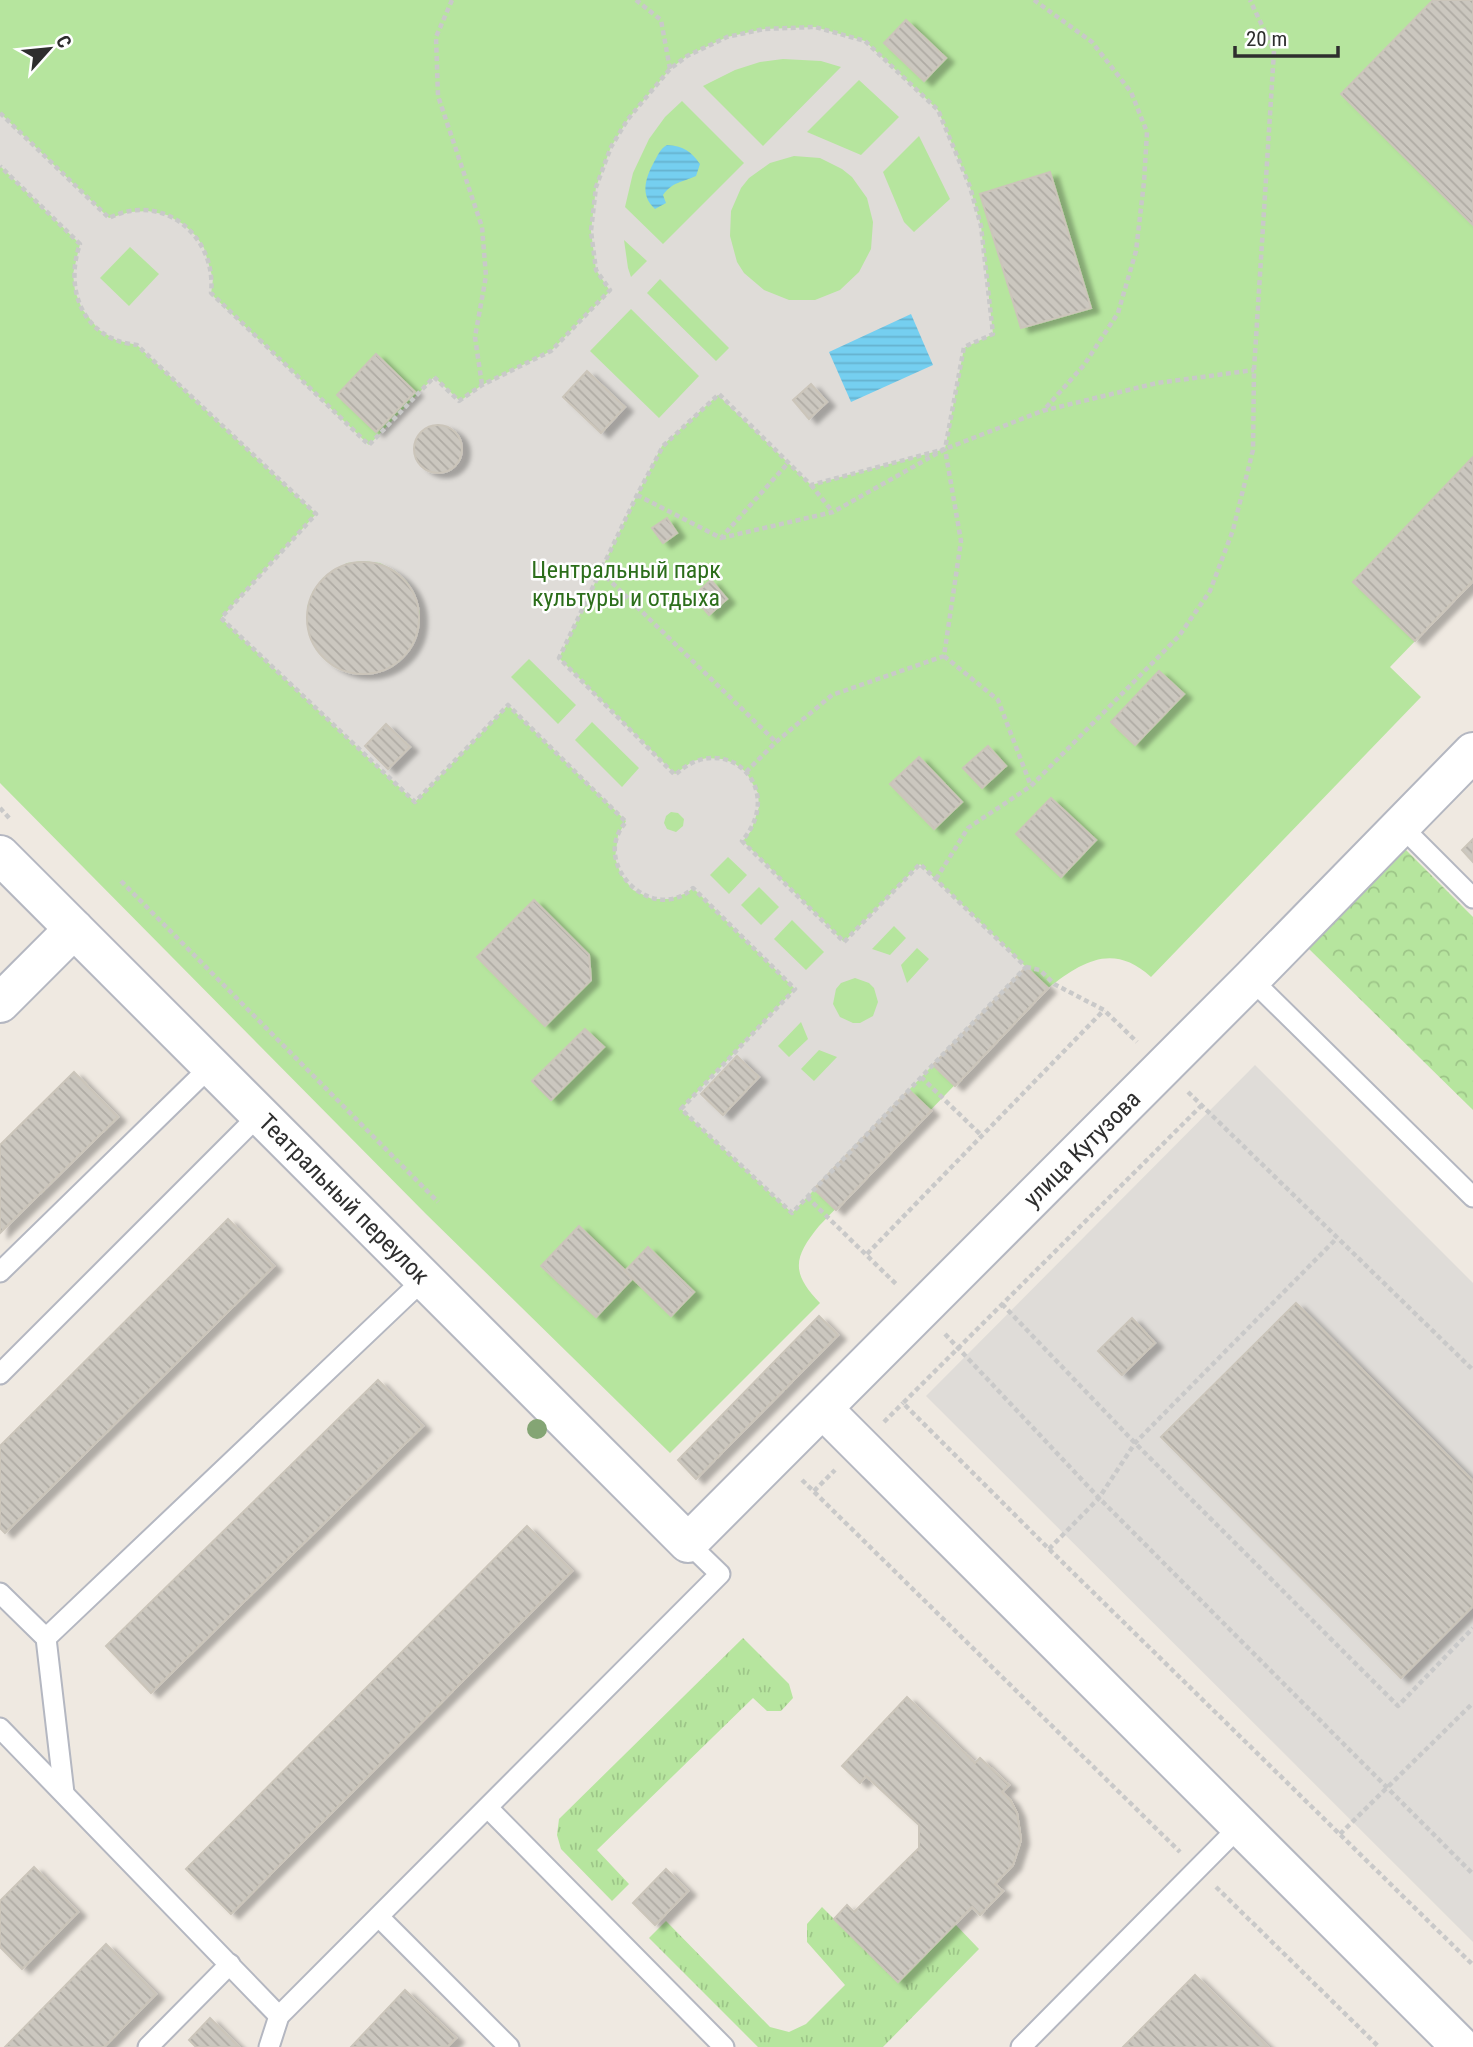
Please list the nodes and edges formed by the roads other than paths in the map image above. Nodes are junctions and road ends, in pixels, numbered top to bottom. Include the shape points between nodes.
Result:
1 (1473, 752) edge
2 (1401, 826) junction
3 (0, 855) edge
4 (1473, 898) edge
5 (74, 929) junction
6 (1251, 979) junction
7 (0, 1003) edge
8 (211, 1066) junction
9 (260, 1115) junction
10 (1473, 1197) edge
11 (0, 1272) edge
12 (424, 1279) junction
13 (0, 1374) edge
14 (823, 1409) junction
15 (688, 1543) junction
16 (0, 1592) edge
17 (46, 1638) junction
18 (0, 1727) edge
19 (64, 1793) junction
20 (488, 1808) junction
21 (1241, 1826) junction
22 (379, 1917) junction
23 (230, 1964) junction
24 (279, 2016) junction
25 (148, 2047) edge
26 (269, 2047) edge
27 (509, 2047) edge
28 (724, 2047) edge
29 (1021, 2047) edge
30 (1461, 2047) edge

1 - 2 street, улица Кутузова
2 - 4 lane
2 - 6 street, улица Кутузова
3 - 5 street, Театральный переулок
5 - 7 street
5 - 8 street, Театральный переулок
6 - 10 lane
6 - 14 street, улица Кутузова
8 - 9 street, Театральный переулок
8 - 11 lane
9 - 12 street, Театральный переулок
9 - 13 lane
12 - 15 street, Театральный переулок
12 - 17 lane
14 - 15 street, улица Кутузова
14 - 21 street
15 - 20 lane via 720,1574
16 - 17 lane
17 - 19 lane
18 - 19 lane
19 - 23 lane
20 - 22 lane
20 - 28 lane
21 - 29 lane
21 - 30 street
22 - 24 lane
22 - 27 lane
23 - 24 lane
23 - 25 lane
24 - 26 lane

